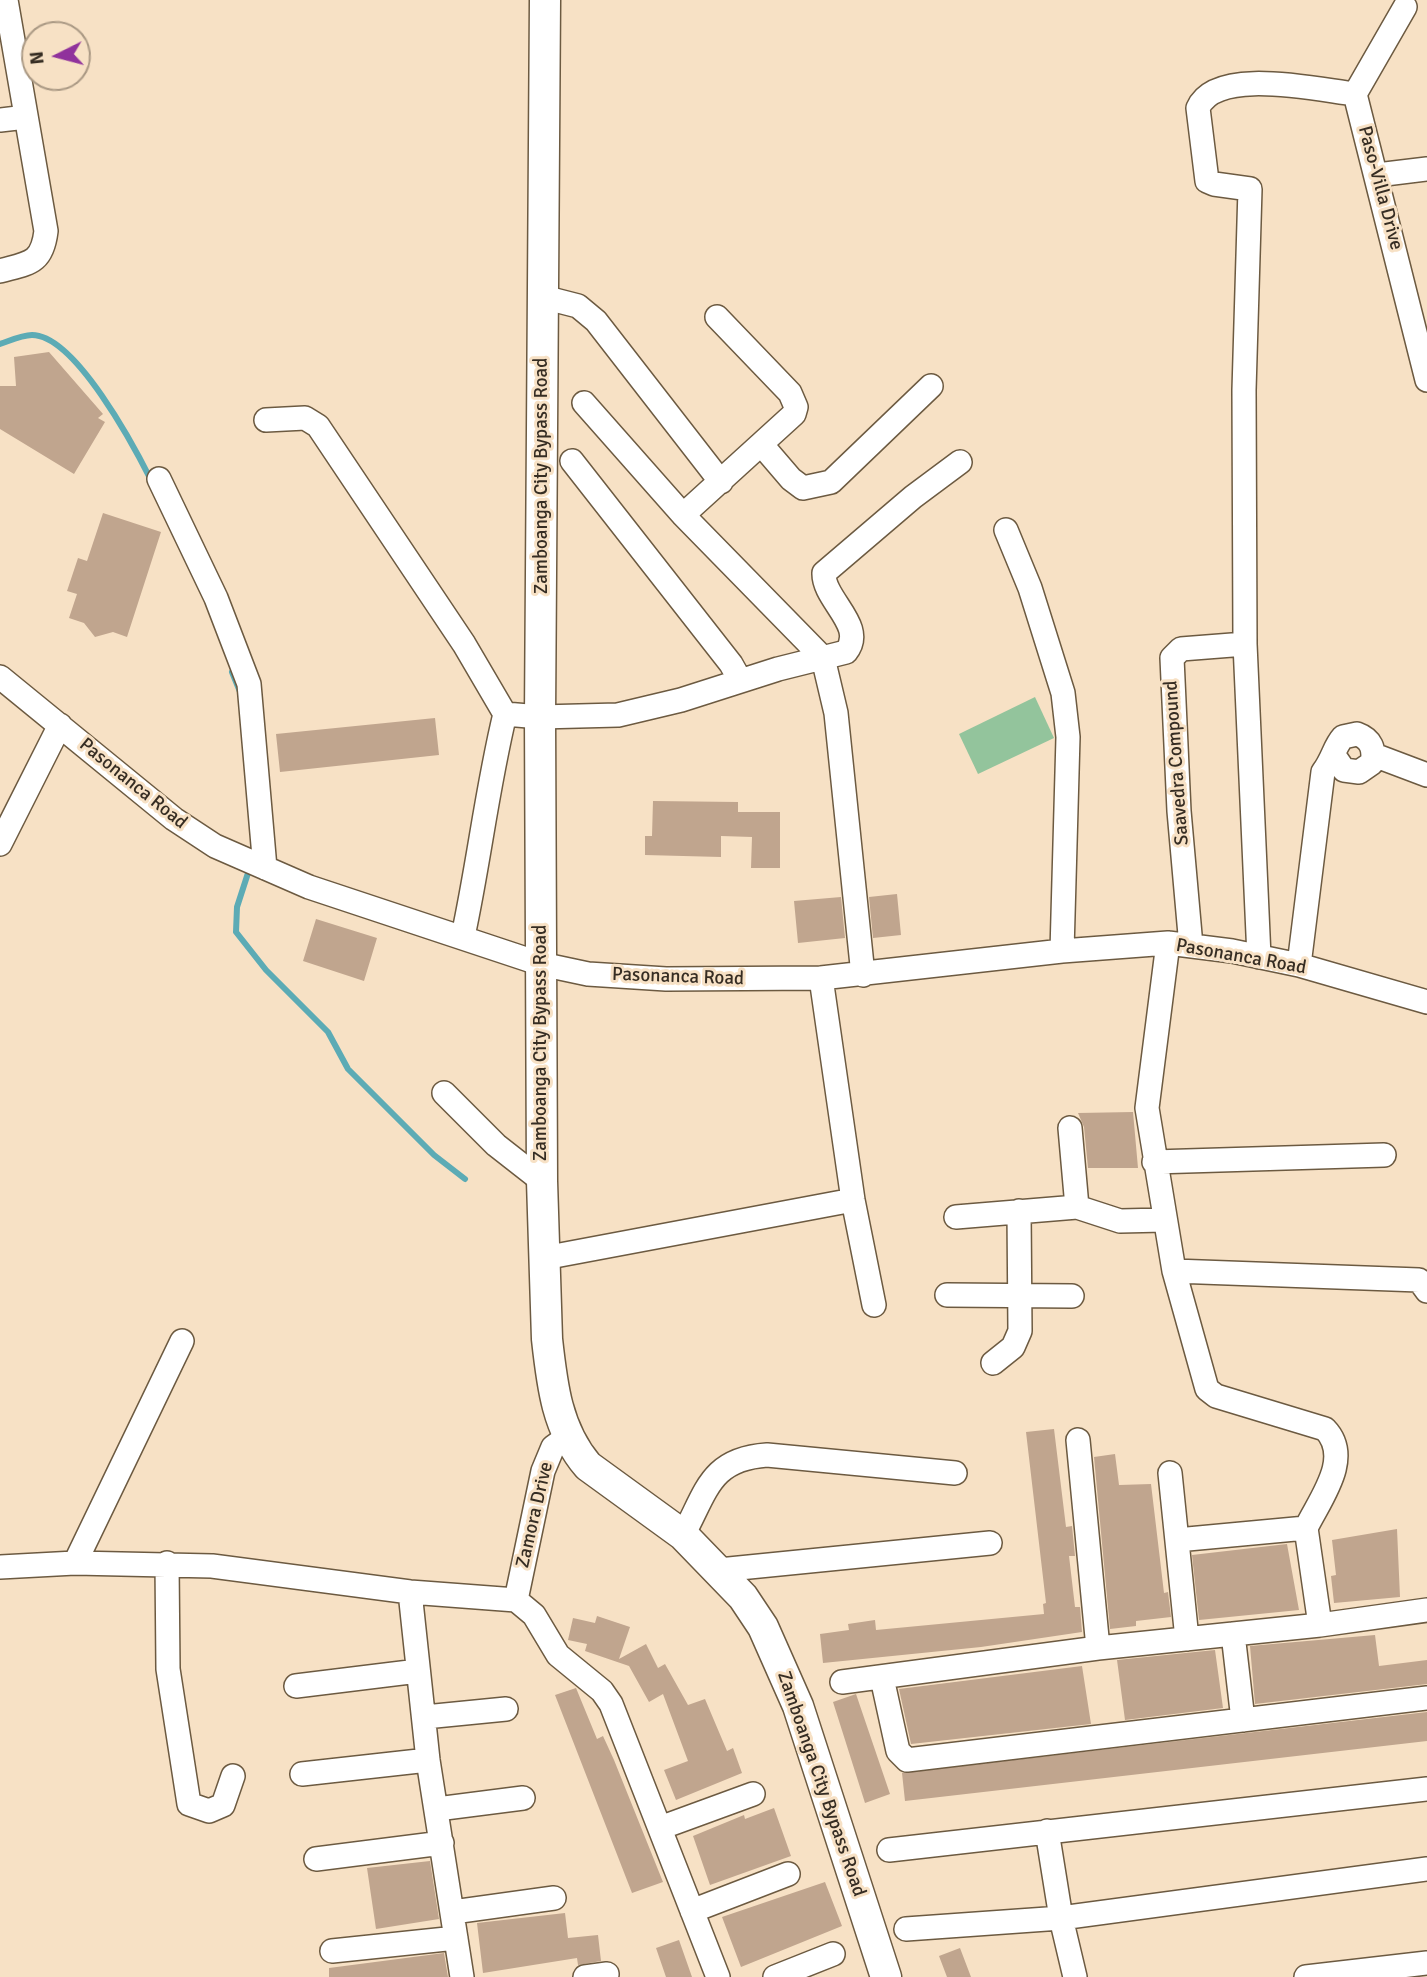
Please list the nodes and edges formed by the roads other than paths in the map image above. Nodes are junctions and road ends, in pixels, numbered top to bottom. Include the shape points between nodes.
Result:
1 (6, 0) edge
2 (545, 0) edge
3 (1411, 4) edge
4 (5, 32) edge
5 (1355, 94) junction
6 (26, 117) junction
7 (0, 120) edge
8 (1427, 169) edge
9 (1377, 175) junction
10 (0, 271) edge
11 (543, 297) junction
12 (717, 317) dead end
13 (1427, 380) edge
14 (931, 386) dead end
15 (584, 402) dead end
16 (266, 420) dead end
17 (761, 444) junction
18 (572, 461) dead end
19 (960, 462) dead end
20 (159, 479) dead end
21 (721, 482) junction
22 (683, 515) junction
23 (1006, 530) dead end
24 (1245, 644) junction
25 (823, 658) junction
26 (0, 677) edge
27 (740, 680) junction
28 (505, 714) junction
29 (540, 717) junction
30 (60, 725) junction
31 (1427, 775) edge
32 (0, 844) edge
33 (265, 868) junction
34 (463, 936) junction
35 (1168, 943) junction
36 (1191, 946) junction
37 (1062, 951) junction
38 (1259, 957) junction
39 (541, 964) junction
40 (1299, 965) junction
41 (863, 975) junction
42 (821, 978) junction
43 (1427, 1002) edge
44 (444, 1093) dead end
45 (1070, 1128) dead end
46 (1384, 1156) dead end
47 (1154, 1162) junction
48 (542, 1181) junction
49 (853, 1200) junction
50 (1077, 1207) junction
51 (1019, 1211) junction
52 (956, 1217) dead end
53 (1164, 1220) junction
54 (544, 1258) junction
55 (1174, 1271) junction
56 (1427, 1291) edge
57 (947, 1295) dead end
58 (1020, 1296) junction
59 (1072, 1296) dead end
60 (874, 1304) dead end
61 (182, 1341) dead end
62 (993, 1363) dead end
63 (567, 1437) junction
64 (1078, 1440) dead end
65 (955, 1473) dead end
66 (1170, 1473) dead end
67 (1306, 1528) junction
68 (682, 1535) junction
69 (1177, 1540) junction
70 (990, 1543) dead end
71 (75, 1563) junction
72 (167, 1563) junction
73 (0, 1567) edge
74 (719, 1570) junction
75 (410, 1592) junction
76 (516, 1600) junction
77 (1427, 1610) edge
78 (1320, 1625) junction
79 (1233, 1634) junction
80 (1187, 1639) junction
81 (1098, 1648) junction
82 (418, 1671) junction
83 (881, 1678) junction
84 (842, 1682) dead end
85 (296, 1686) dead end
86 (1427, 1698) edge
87 (506, 1709) dead end
88 (425, 1717) junction
89 (1243, 1720) junction
90 (428, 1760) junction
91 (302, 1774) dead end
92 (233, 1776) dead end
93 (1427, 1789) edge
94 (753, 1794) dead end
95 (523, 1798) dead end
96 (437, 1810) junction
97 (660, 1828) junction
98 (1047, 1831) junction
99 (442, 1843) junction
100 (889, 1850) dead end
101 (316, 1858) dead end
102 (1427, 1869) edge
103 (788, 1874) dead end
104 (554, 1898) dead end
105 (692, 1911) junction
106 (453, 1912) junction
107 (1061, 1919) junction
108 (906, 1929) dead end
109 (457, 1938) junction
110 (332, 1951) dead end
111 (833, 1954) dead end
112 (1427, 1963) edge
113 (462, 1977) edge
114 (718, 1977) edge
115 (775, 1977) edge
116 (886, 1977) edge
117 (1075, 1977) edge
118 (1306, 1977) edge

1 - 4 street
2 - 11 main road, Zamboanga City Bypass Road
3 - 5 street
4 - 6 street
5 - 9 street, Paso-Villa Drive
5 - 24 street via 1253,82 1214,90 1198,108 1207,181 1250,189 1244,390
6 - 7 street
6 - 10 street via 46,231 44,249 37,259
8 - 9 street
9 - 13 street, Paso-Villa Drive
11 - 21 street via 578,306 596,321
11 - 29 main road, Zamboanga City Bypass Road
12 - 17 street via 794,401 794,414
14 - 17 street via 831,482 803,488
15 - 22 street
16 - 28 street via 305,418 318,426 464,644
17 - 21 street
18 - 27 street
19 - 25 street via 824,573 827,588 852,634 852,645 846,652
20 - 33 street via 216,598 249,684
21 - 22 street
22 - 25 street
23 - 37 street via 1030,588 1063,693 1068,737
24 - 36 street, Saavedra Compound via 1181,649 1172,658
24 - 38 street
25 - 27 street
25 - 41 street via 836,713
26 - 30 street, Pasonanca Road
27 - 29 street via 618,715
28 - 29 street
28 - 34 street
29 - 39 main road, Zamboanga City Bypass Road
30 - 32 street
30 - 33 street, Pasonanca Road via 174,819 215,846
31 - 40 street via 1374,755 1366,769 1351,773 1335,757 1323,772
33 - 34 street, Pasonanca Road via 309,887
34 - 39 street, Pasonanca Road
35 - 36 street, Pasonanca Road
35 - 37 street, Pasonanca Road
35 - 47 street via 1148,1083
36 - 38 street, Pasonanca Road
37 - 41 street, Pasonanca Road
38 - 40 street, Pasonanca Road
39 - 42 street, Pasonanca Road via 588,974 666,979
39 - 48 main road, Zamboanga City Bypass Road
40 - 43 street, Pasonanca Road
41 - 42 street, Pasonanca Road
42 - 49 street
44 - 48 street via 483,1134
45 - 50 street
46 - 47 street
47 - 53 street
48 - 54 main road, Zamboanga City Bypass Road
49 - 54 street
49 - 60 street
50 - 51 street
50 - 53 street via 1120,1222
51 - 52 street
51 - 58 street
53 - 55 street
54 - 63 main road, Zamboanga City Bypass Road via 551,1380
55 - 56 street via 1419,1280
55 - 67 street via 1207,1389 1216,1396 1325,1429 1332,1437 1336,1466
57 - 58 street
58 - 59 street
58 - 62 street via 1018,1339
61 - 71 street
63 - 68 main road, Zamboanga City Bypass Road via 588,1466
63 - 76 street, Zamora Drive via 554,1447 543,1471
64 - 81 street
65 - 68 street via 767,1455 742,1458 721,1468
66 - 69 street
67 - 69 street
67 - 78 street
68 - 74 main road, Zamboanga City Bypass Road
69 - 80 street
70 - 74 street
71 - 72 street
71 - 73 street
72 - 75 street
72 - 92 street via 167,1669 188,1804 209,1811 223,1805
74 - 116 main road, Zamboanga City Bypass Road via 763,1627 793,1694
75 - 76 street
75 - 82 street
76 - 97 street via 534,1615 558,1655 611,1704
77 - 78 street
78 - 79 street
79 - 80 street
79 - 89 street
80 - 81 street
81 - 83 street
82 - 85 street
82 - 88 street
83 - 84 street
83 - 89 street via 894,1740 907,1760
86 - 89 street
87 - 88 street
88 - 90 street
90 - 91 street
90 - 96 street
93 - 98 street
94 - 97 street
95 - 96 street
96 - 99 street
97 - 105 street
98 - 100 street
98 - 107 street
99 - 101 street
99 - 106 street
102 - 107 street
103 - 105 street
104 - 106 street
105 - 114 street
106 - 109 street
107 - 108 street
107 - 117 street
109 - 110 street
109 - 113 street
111 - 115 street
112 - 118 street

